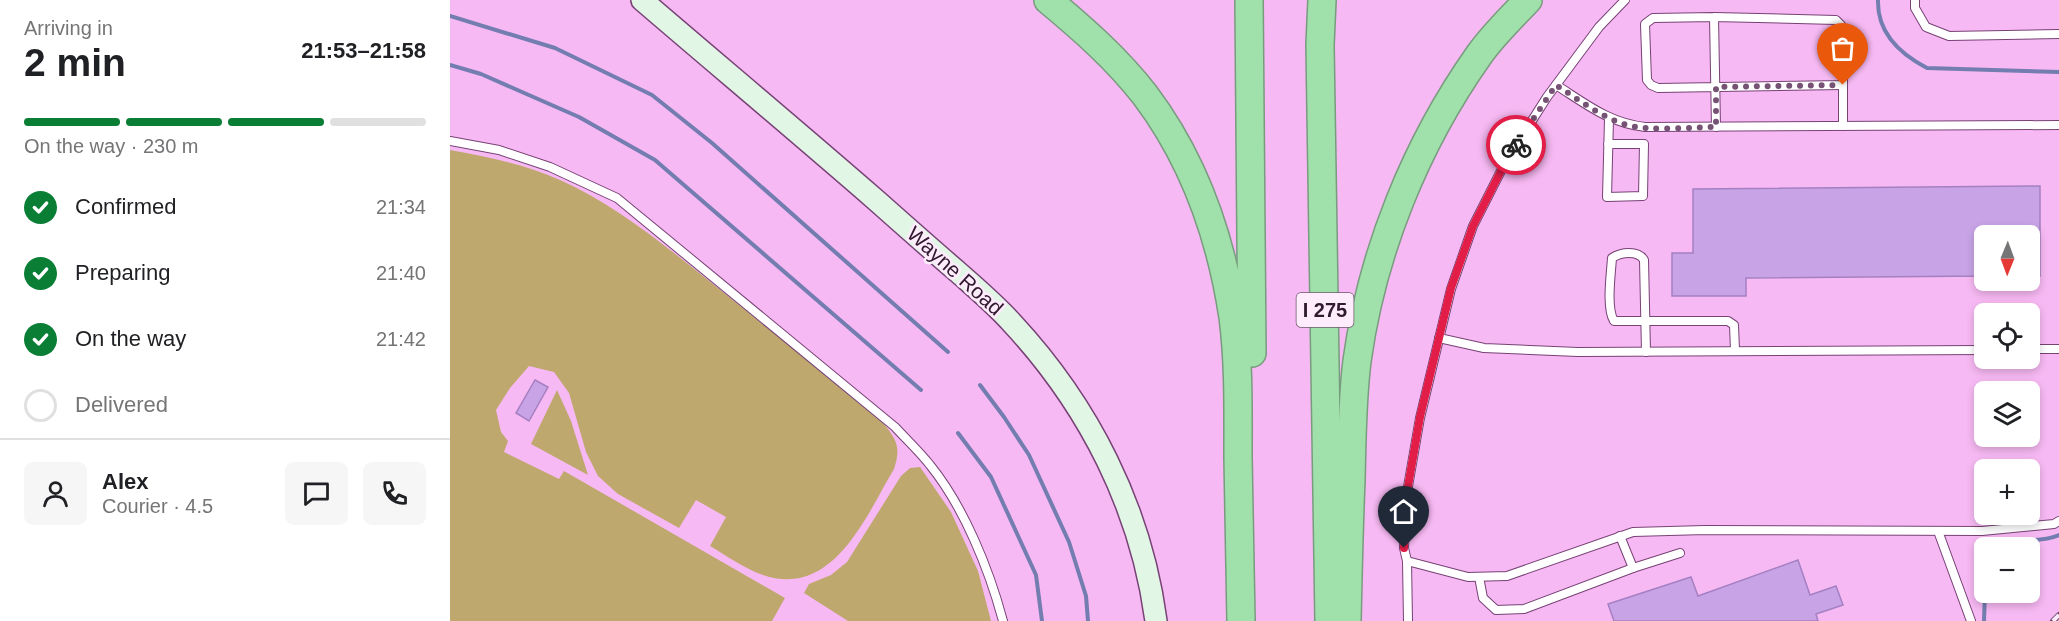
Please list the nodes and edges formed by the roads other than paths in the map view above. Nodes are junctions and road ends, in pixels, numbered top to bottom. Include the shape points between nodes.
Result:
1 (642, 0) edge
2 (1048, 0) edge
3 (1249, 0) edge
4 (1322, 0) edge
5 (1528, 0) edge
6 (1624, 0) edge
7 (1915, 0) edge
8 (1714, 17) junction
9 (2059, 34) edge
10 (1556, 85) junction
11 (1843, 85) junction
12 (1716, 87) junction
13 (1609, 118) junction
14 (2059, 125) edge
15 (1843, 126) junction
16 (1716, 127) junction
17 (450, 141) edge
18 (1608, 144) junction
19 (1645, 321) junction
20 (1439, 338) junction
21 (2040, 349) edge
22 (2059, 349) edge
23 (1974, 350) edge
24 (1735, 351) junction
25 (1646, 352) junction
26 (2059, 521) edge
27 (1938, 531) junction
28 (1620, 536) junction
29 (1680, 553) dead end
30 (1407, 561) junction
31 (1633, 568) junction
32 (1479, 577) junction
33 (1003, 621) edge
34 (1156, 621) edge
35 (1241, 621) edge
36 (1255, 621) edge
37 (1329, 621) edge
38 (1347, 621) edge
39 (1408, 621) edge
40 (1971, 621) edge

1 - 34 main road, Wayne Road via 993,304 1047,363 1093,432 1119,486 1147,572
2 - 35 highway via 1112,58 1145,96 1173,138 1202,195 1221,256 1233,319 1237,389
3 - 36 highway
4 - 37 highway, I 275
5 - 38 highway via 1480,53 1439,118 1405,189 1383,249 1357,360
6 - 10 lane
7 - 9 lane via 1915,8 1926,27 1949,36
8 - 11 lane via 1836,21 1843,31
8 - 12 lane
8 - 12 lane via 1653,18 1645,24 1647,80 1651,85
10 - 13 lane
10 - 20 lane via 1505,163 1473,226 1451,288
11 - 12 lane
11 - 15 lane
12 - 16 lane
13 - 16 lane via 1645,127
13 - 18 lane
14 - 15 lane
15 - 16 lane
17 - 33 lane via 499,150 550,167 617,198 896,427 931,465 950,495 983,562
18 - 18 lane via 1607,197 1643,196 1644,144
19 - 19 lane via 1612,319 1612,258 1617,255 1636,253 1644,260
19 - 24 lane via 1728,321 1734,326
19 - 25 lane
20 - 25 lane via 1484,348
20 - 30 lane via 1406,498
21 - 22 lane
23 - 24 lane
24 - 25 lane
26 - 27 lane via 1982,531
27 - 28 lane via 1705,530 1633,532
27 - 40 lane
28 - 31 lane
28 - 32 lane via 1507,576
29 - 31 lane
30 - 32 lane
30 - 39 lane
31 - 32 lane via 1524,609 1496,610 1483,598

